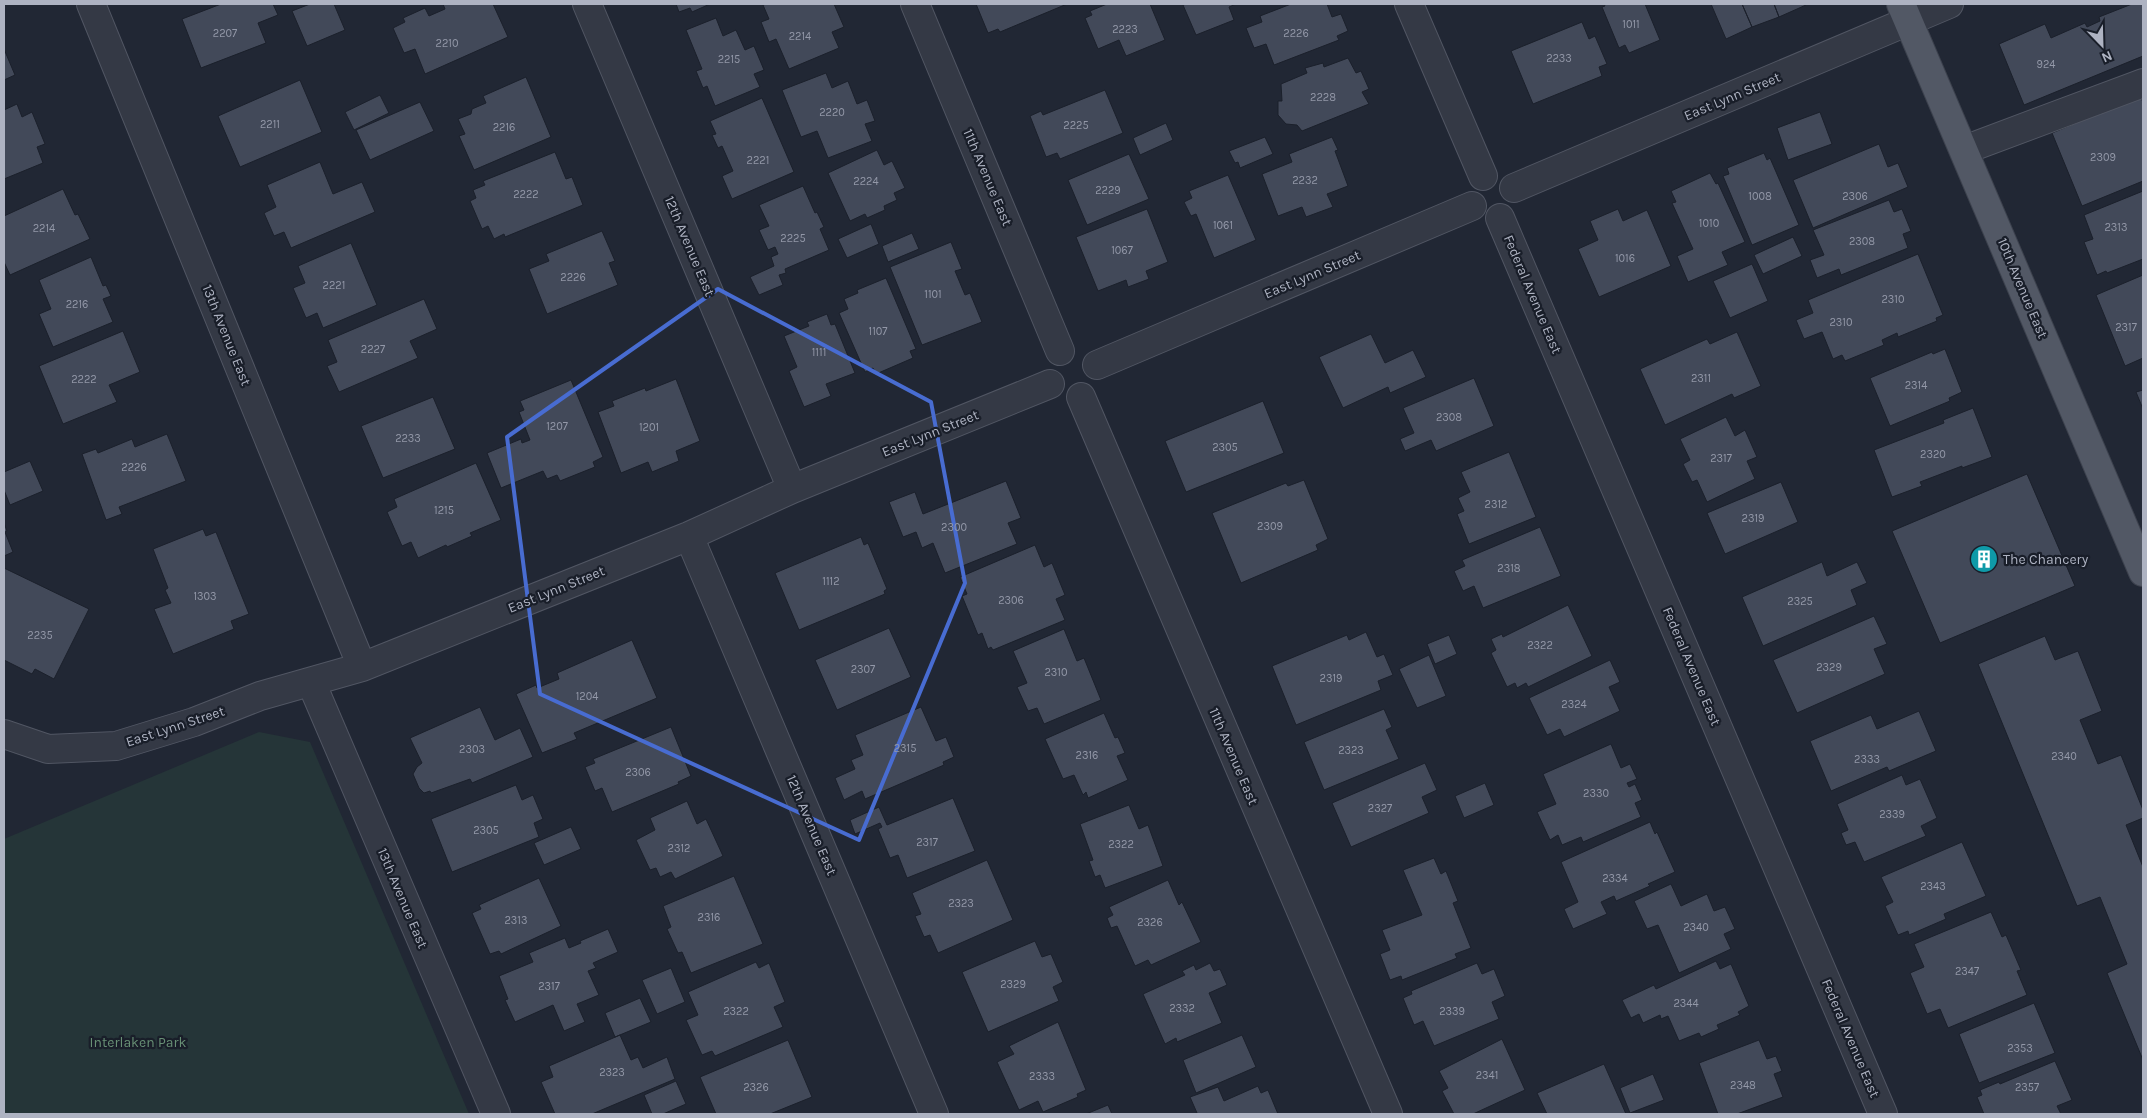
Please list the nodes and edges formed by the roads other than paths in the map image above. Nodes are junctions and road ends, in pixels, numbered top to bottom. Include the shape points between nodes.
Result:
1 (91, 4) edge
2 (587, 4) edge
3 (915, 4) edge
4 (1409, 4) edge
5 (1949, 4) edge
6 (1905, 12) edge
7 (2143, 83) edge
8 (1964, 150) junction
9 (1483, 176) junction
10 (1514, 188) junction
11 (1472, 206) junction
12 (1500, 218) junction
13 (1060, 351) junction
14 (1097, 365) junction
15 (1050, 384) junction
16 (1081, 397) junction
17 (792, 489) junction
18 (689, 536) junction
19 (2143, 572) edge
20 (362, 667) junction
21 (311, 682) junction
22 (4, 734) edge
23 (496, 1114) edge
24 (934, 1114) edge
25 (1388, 1114) edge
26 (1883, 1114) edge

1 - 20 street, 13th Avenue East
2 - 17 street, 12th Avenue East
3 - 13 street, 11th Avenue East
4 - 9 street
5 - 6 street, East Lynn Street
6 - 8 main road, 10th Avenue East
6 - 10 street, East Lynn Street
7 - 8 street
8 - 19 main road, 10th Avenue East
9 - 10 street via 1498,174
9 - 11 street via 1472,187
10 - 12 street via 1514,205
11 - 12 street via 1484,218
11 - 14 street, East Lynn Street
12 - 26 street, Federal Avenue East
13 - 14 street via 1074,347 1082,349
13 - 15 street via 1048,364
14 - 16 street via 1096,382
15 - 16 street via 1068,398
15 - 17 street, East Lynn Street
16 - 25 street, 11th Avenue East
17 - 18 street, East Lynn Street
18 - 20 street, East Lynn Street
18 - 24 street, 12th Avenue East
20 - 21 street, East Lynn Street
21 - 22 street, East Lynn Street via 260,696 194,722 116,746 48,749
21 - 23 street, 13th Avenue East

